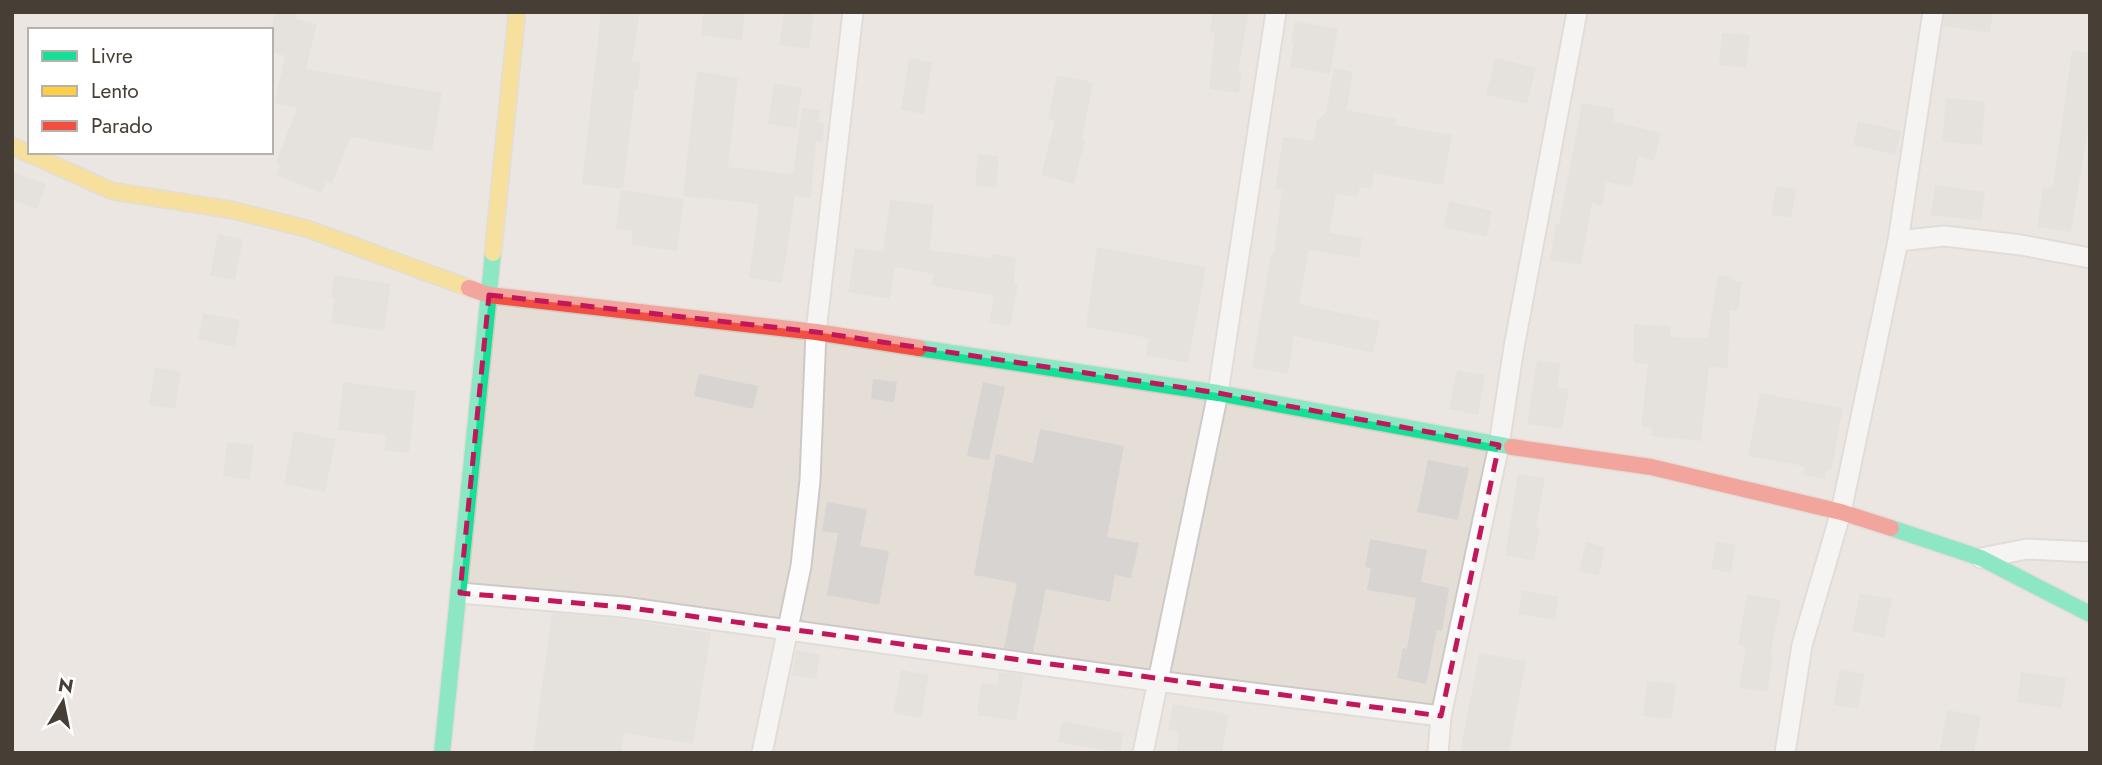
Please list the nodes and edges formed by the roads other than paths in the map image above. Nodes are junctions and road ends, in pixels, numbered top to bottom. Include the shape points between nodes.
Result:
1 (517, 12) edge
2 (853, 12) edge
3 (1276, 12) edge
4 (1577, 12) edge
5 (1933, 12) edge
6 (12, 146) edge
7 (28, 153) edge
8 (30, 154) edge
9 (1898, 241) junction
10 (2090, 258) edge
11 (489, 295) junction
12 (816, 332) junction
13 (1218, 393) junction
14 (1499, 445) junction
15 (1841, 512) junction
16 (2090, 552) edge
17 (1981, 558) junction
18 (460, 593) junction
19 (2090, 614) edge
20 (787, 629) junction
21 (1156, 681) junction
22 (1441, 716) junction
23 (442, 753) edge
24 (762, 753) edge
25 (1143, 753) edge
26 (1438, 753) edge
27 (1785, 753) edge

1 - 11 street
2 - 12 street
3 - 13 street
4 - 14 street
5 - 9 street
6 - 7 street
8 - 11 street via 112,191 232,210 307,229
9 - 10 street via 1944,236
9 - 15 street
11 - 12 street
11 - 18 street
12 - 13 street
12 - 20 street via 810,480 801,566
13 - 14 street
13 - 21 street
14 - 15 street via 1651,467
14 - 22 street
15 - 17 street
15 - 27 street via 1802,645
16 - 17 street via 2027,549
17 - 19 street
18 - 20 street via 623,607
18 - 23 street
20 - 21 street
20 - 24 street
21 - 22 street
21 - 25 street
22 - 26 street

